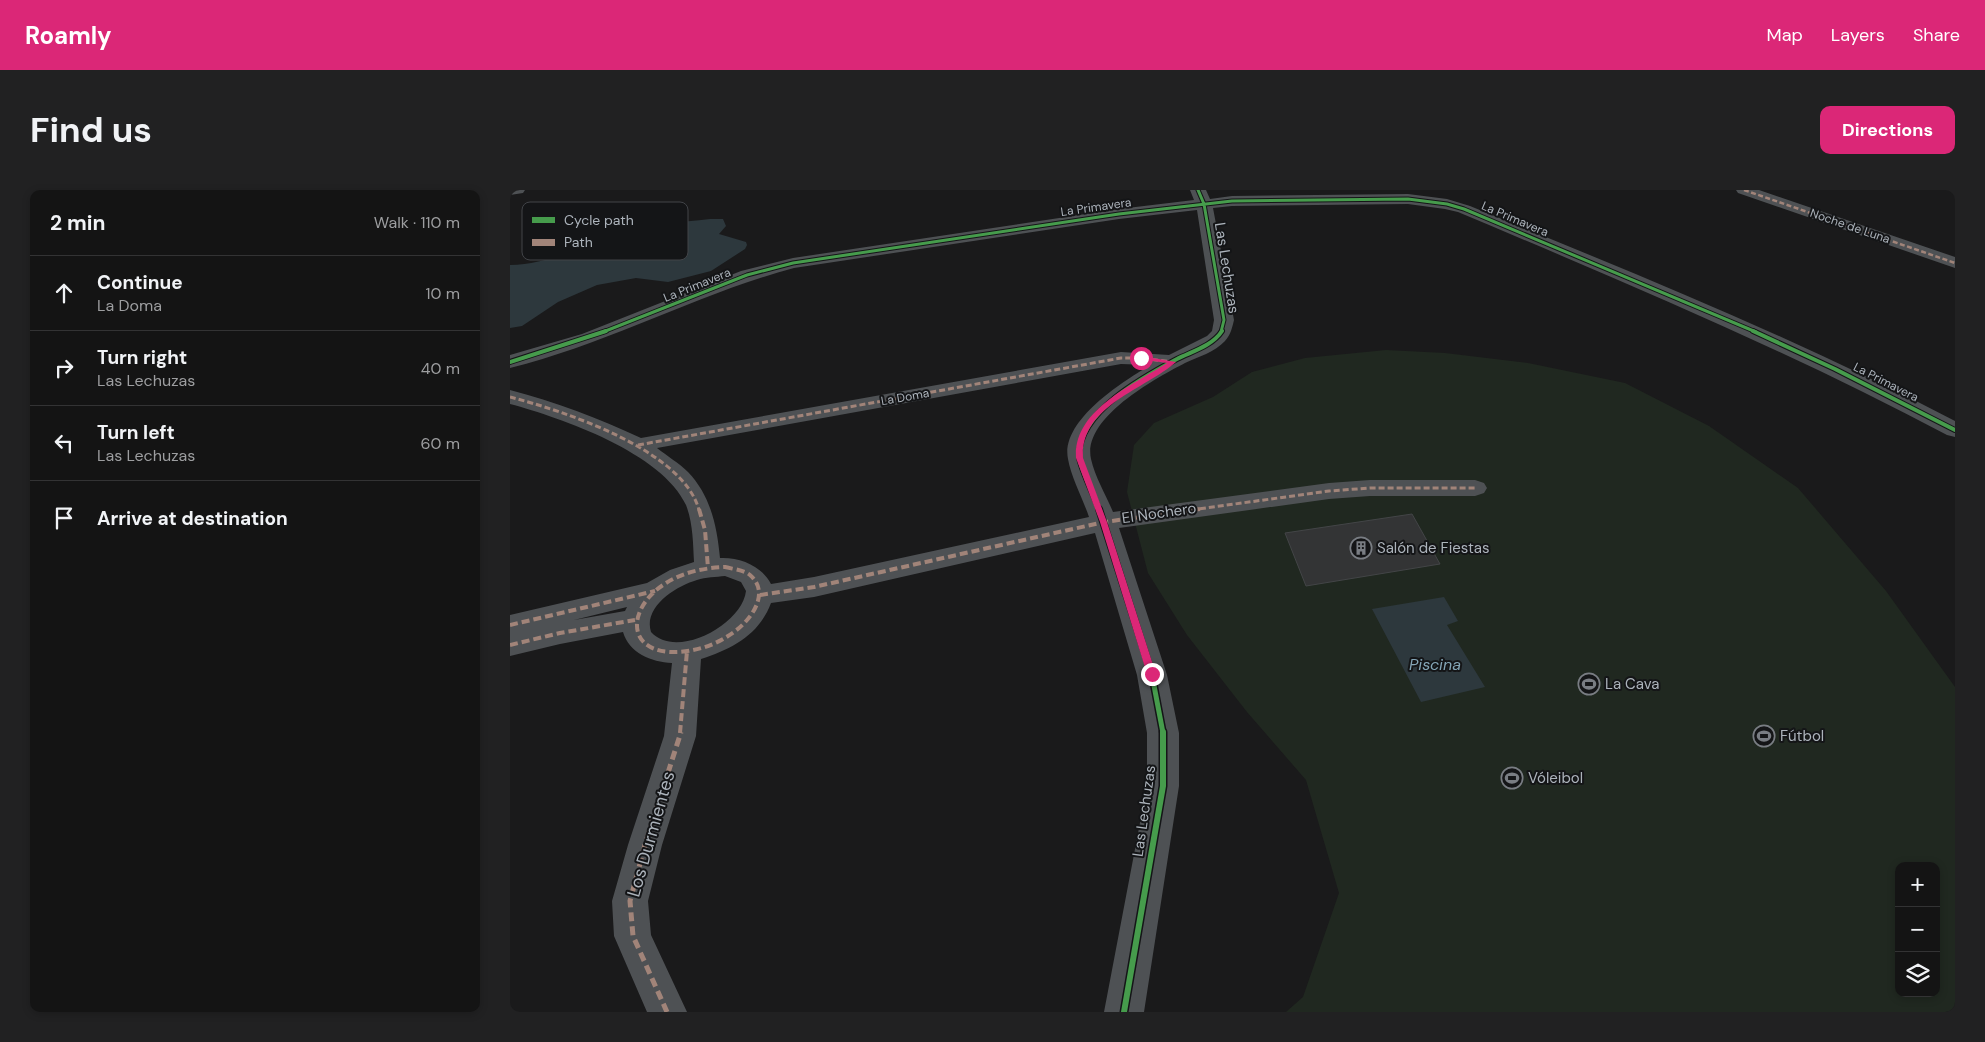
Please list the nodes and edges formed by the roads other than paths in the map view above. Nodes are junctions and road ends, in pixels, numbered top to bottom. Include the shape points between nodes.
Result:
1 (510, 190) edge
2 (517, 190) edge
3 (1744, 190) edge
4 (1201, 197) edge
5 (1955, 262) edge
6 (510, 362) edge
7 (1172, 362) junction
8 (510, 397) edge
9 (1955, 430) edge
10 (638, 445) junction
11 (1475, 488) dead end
12 (1104, 522) junction
13 (708, 568) junction
14 (655, 591) junction
15 (760, 595) junction
16 (635, 620) junction
17 (510, 625) edge
18 (510, 645) edge
19 (687, 651) junction
20 (667, 1012) edge
21 (1124, 1012) edge

1 - 2 street
3 - 5 street, Noche de Luna
4 - 6 street, La Primavera via 1119,214 771,267 589,338
4 - 7 street, Las Lechuzas via 1224,320 1222,332 1212,342
4 - 9 street, La Primavera via 1377,199 1429,201 1455,206 1791,348
7 - 10 street, La Doma via 1121,358
7 - 12 street, Las Lechuzas via 1106,405 1087,426 1079,447 1080,458
8 - 10 street via 587,422
10 - 13 street via 680,478 698,505 705,530
11 - 12 street, El Nochero via 1329,491
12 - 15 street, El Nochero via 814,587
12 - 21 street, Las Lechuzas via 1152,674 1163,734 1163,786
13 - 14 street via 671,580
13 - 15 street via 740,570 758,584
14 - 16 street
14 - 17 street
15 - 19 street via 756,609 729,636 709,646
16 - 18 street via 560,632
16 - 19 street via 640,640 651,648 668,652
19 - 20 street, Los Durmientes via 680,736 630,902 633,936

